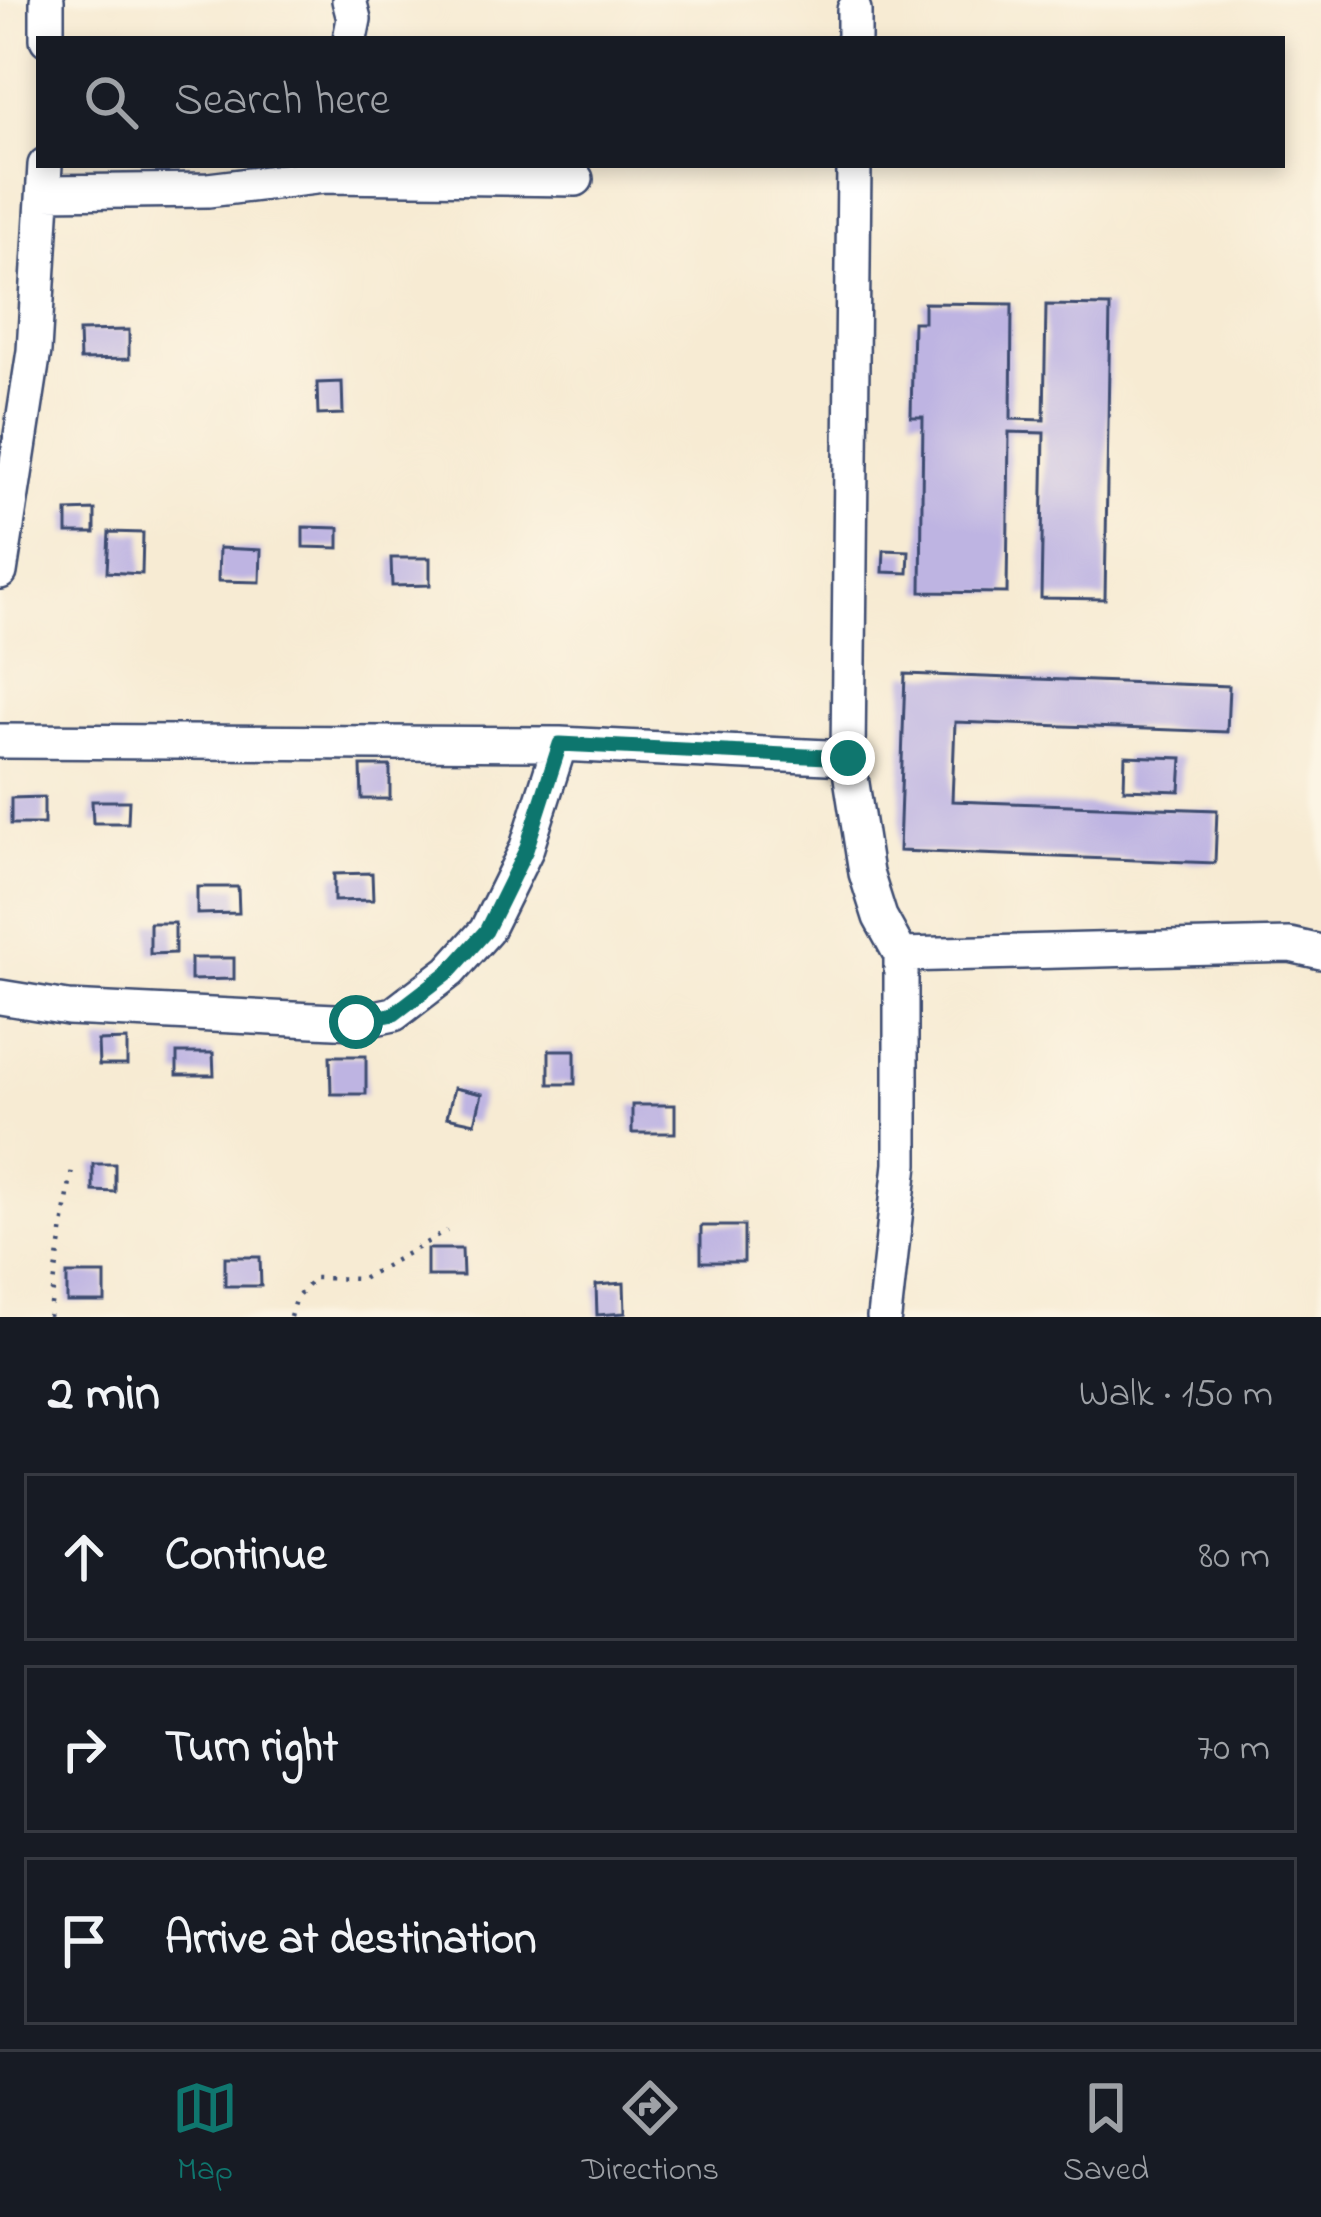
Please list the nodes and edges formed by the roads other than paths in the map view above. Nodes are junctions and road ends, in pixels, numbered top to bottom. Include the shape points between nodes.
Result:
1 (47, 0) edge
2 (349, 0) edge
3 (47, 36) edge
4 (351, 36) edge
5 (854, 168) edge
6 (325, 171) edge
7 (45, 179) edge
8 (576, 179) dead end
9 (0, 572) edge
10 (0, 741) edge
11 (560, 744) junction
12 (848, 758) junction
13 (1321, 952) edge
14 (901, 955) junction
15 (0, 998) edge
16 (884, 1317) edge

1 - 3 street
2 - 4 street
5 - 12 street
6 - 7 street via 208,190
6 - 8 street
7 - 9 street via 34,351
10 - 11 street
11 - 12 street
11 - 15 street via 526,850 486,931 394,1014 356,1022
12 - 14 street via 866,873
13 - 14 street via 1290,945
14 - 16 street via 901,1164

